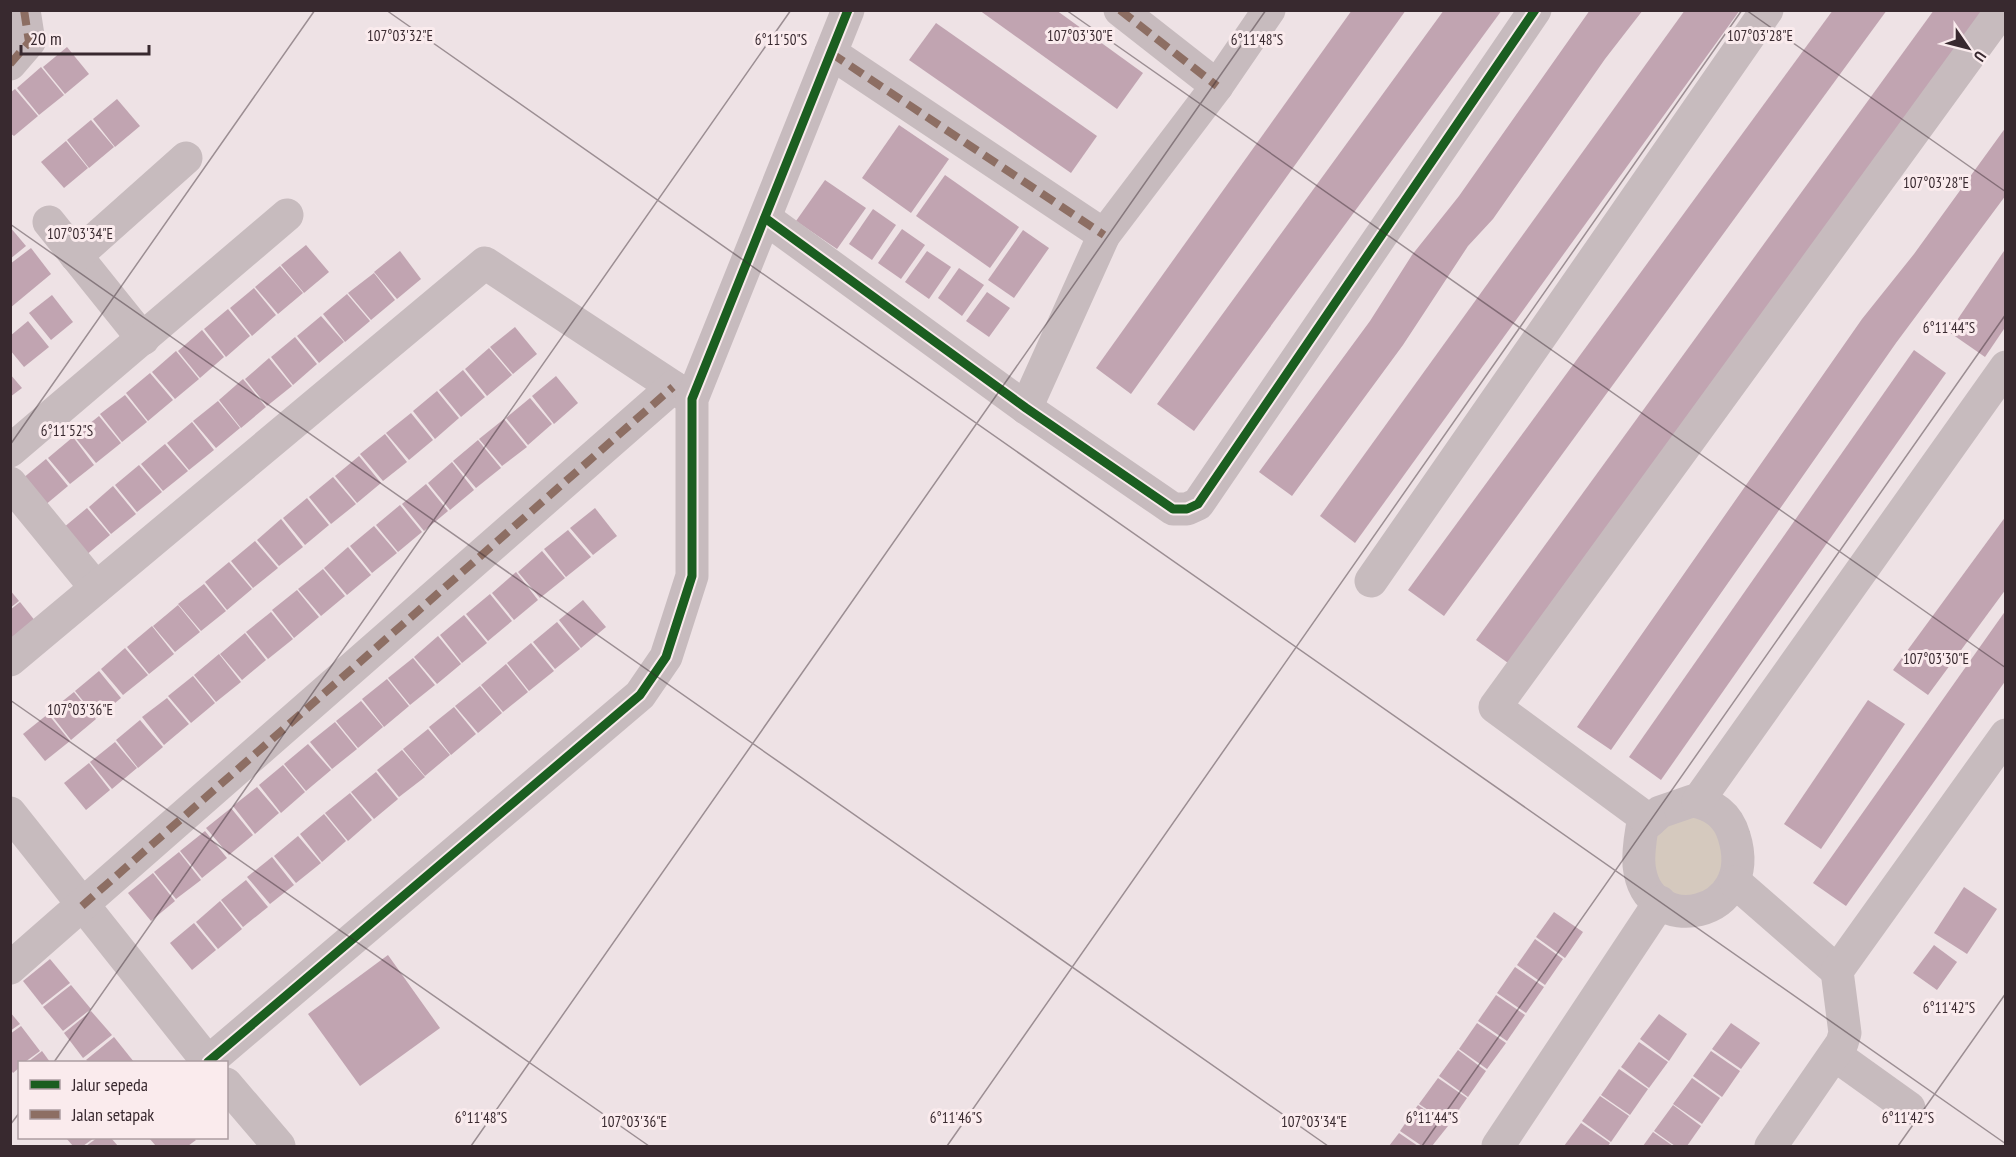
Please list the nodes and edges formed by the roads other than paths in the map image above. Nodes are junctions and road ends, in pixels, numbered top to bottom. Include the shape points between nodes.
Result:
1 (24, 10) edge
2 (849, 10) edge
3 (1120, 10) edge
4 (1269, 10) edge
5 (1535, 10) edge
6 (1767, 10) edge
7 (2002, 10) edge
8 (831, 53) junction
9 (10, 64) edge
10 (1217, 86) junction
11 (186, 158) dead end
12 (287, 215) dead end
13 (765, 218) junction
14 (49, 222) dead end
15 (1104, 235) junction
16 (76, 256) junction
17 (143, 339) junction
18 (2006, 367) edge
19 (682, 393) junction
20 (1026, 408) junction
21 (10, 452) edge
22 (10, 483) edge
23 (1371, 581) dead end
24 (96, 588) junction
25 (10, 660) edge
26 (2006, 735) edge
27 (1698, 801) junction
28 (10, 813) edge
29 (1650, 821) junction
30 (1735, 882) junction
31 (1660, 902) junction
32 (82, 906) junction
33 (10, 968) edge
34 (1837, 971) junction
35 (1835, 1055) junction
36 (207, 1061) edge
37 (209, 1061) edge
38 (228, 1086) edge
39 (1910, 1108) dead end
40 (279, 1146) edge
41 (1497, 1146) edge
42 (1771, 1146) edge

1 - 9 street via 29,42
2 - 8 street
3 - 10 street
4 - 10 street
5 - 20 street via 1198,504 1173,509
6 - 23 street
7 - 29 street via 1495,707
8 - 13 street
8 - 15 street
10 - 15 street
11 - 16 street
12 - 17 street
13 - 19 street
13 - 20 street
14 - 16 street
15 - 20 street
16 - 17 street
17 - 21 street
18 - 27 street
19 - 24 street via 485,262
19 - 32 street
19 - 37 street via 692,576 666,657 640,695
22 - 24 street
24 - 25 street
26 - 34 street
27 - 29 street via 1675,805
27 - 30 street via 1715,808 1733,831 1739,861
28 - 32 street
29 - 31 street via 1642,828 1639,866 1647,888
30 - 31 street via 1715,903 1695,912 1675,913
30 - 34 street
31 - 41 street
32 - 33 street
32 - 36 street
34 - 35 street via 1845,1033
35 - 39 street
35 - 42 street
38 - 40 street

